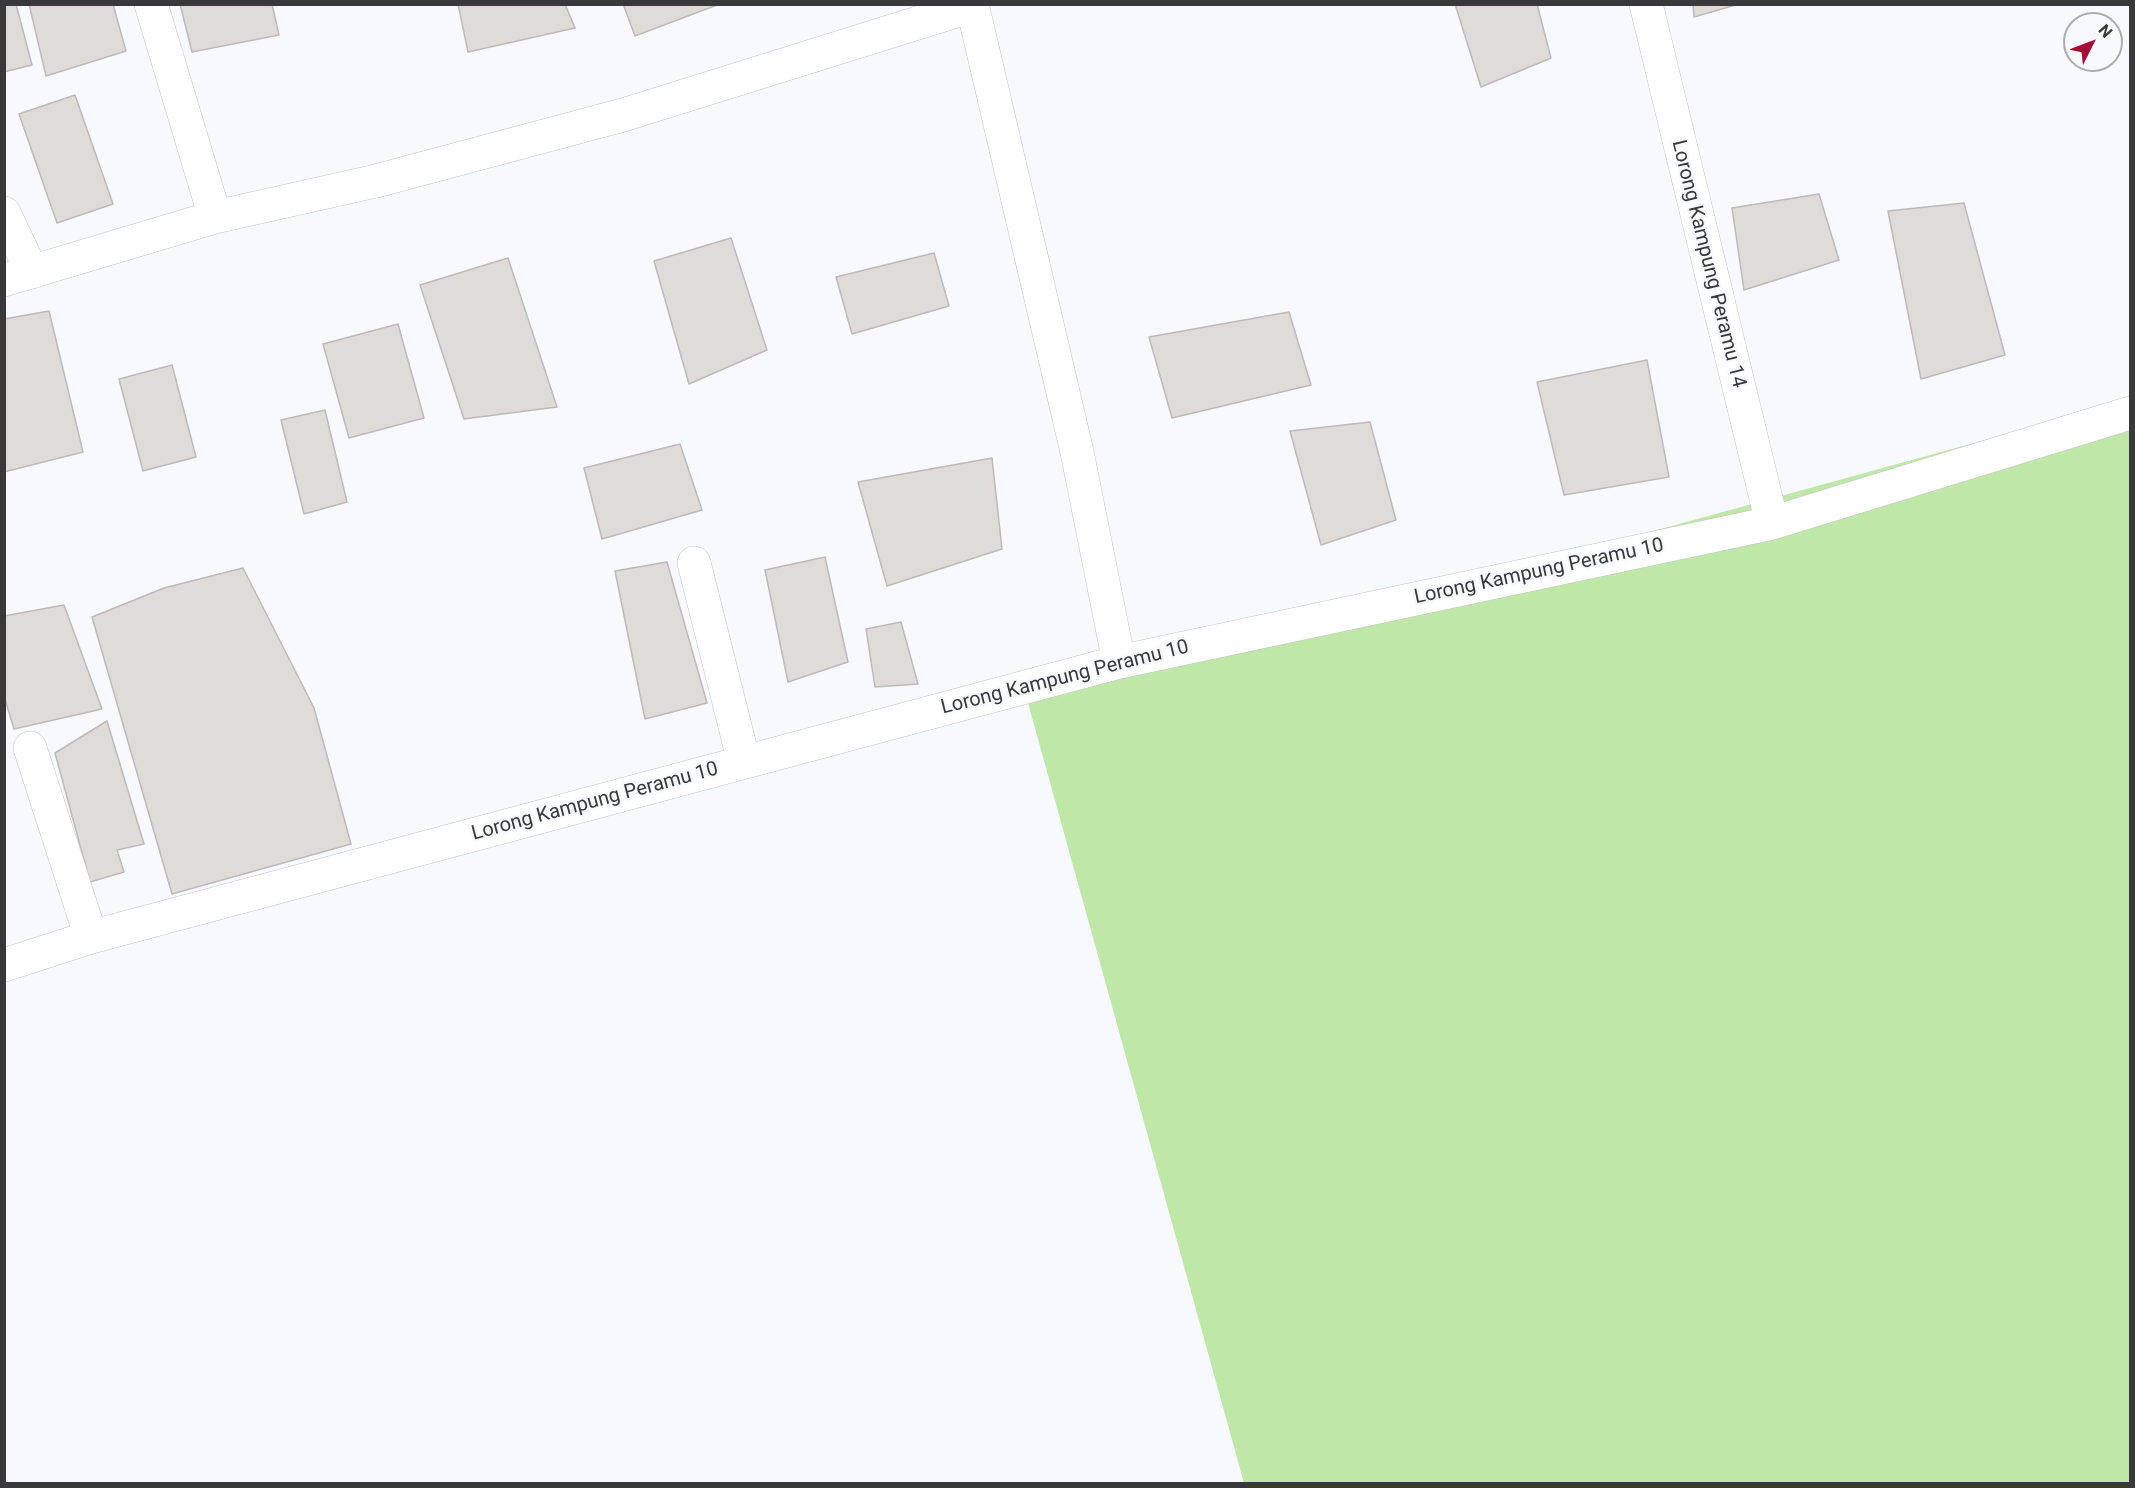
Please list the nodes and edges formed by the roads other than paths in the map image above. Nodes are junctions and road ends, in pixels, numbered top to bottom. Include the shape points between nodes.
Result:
1 (151, 4) edge
2 (1646, 4) edge
3 (972, 5) edge
4 (4, 213) edge
5 (215, 217) junction
6 (18, 276) edge
7 (2130, 413) edge
8 (1772, 523) junction
9 (694, 563) dead end
10 (1119, 662) junction
11 (30, 748) dead end
12 (744, 762) junction
13 (92, 937) junction
14 (4, 965) edge

1 - 5 street
2 - 8 street, Lorong Kampung Peramu 14
3 - 5 street via 623,115 376,181
3 - 10 street via 1077,452
4 - 6 street
5 - 6 street
7 - 8 street, Lorong Kampung Peramu 10
8 - 10 street, Lorong Kampung Peramu 10
9 - 12 street
10 - 12 street, Lorong Kampung Peramu 10
11 - 13 street
12 - 13 street, Lorong Kampung Peramu 10
13 - 14 street, Lorong Kampung Peramu 10

